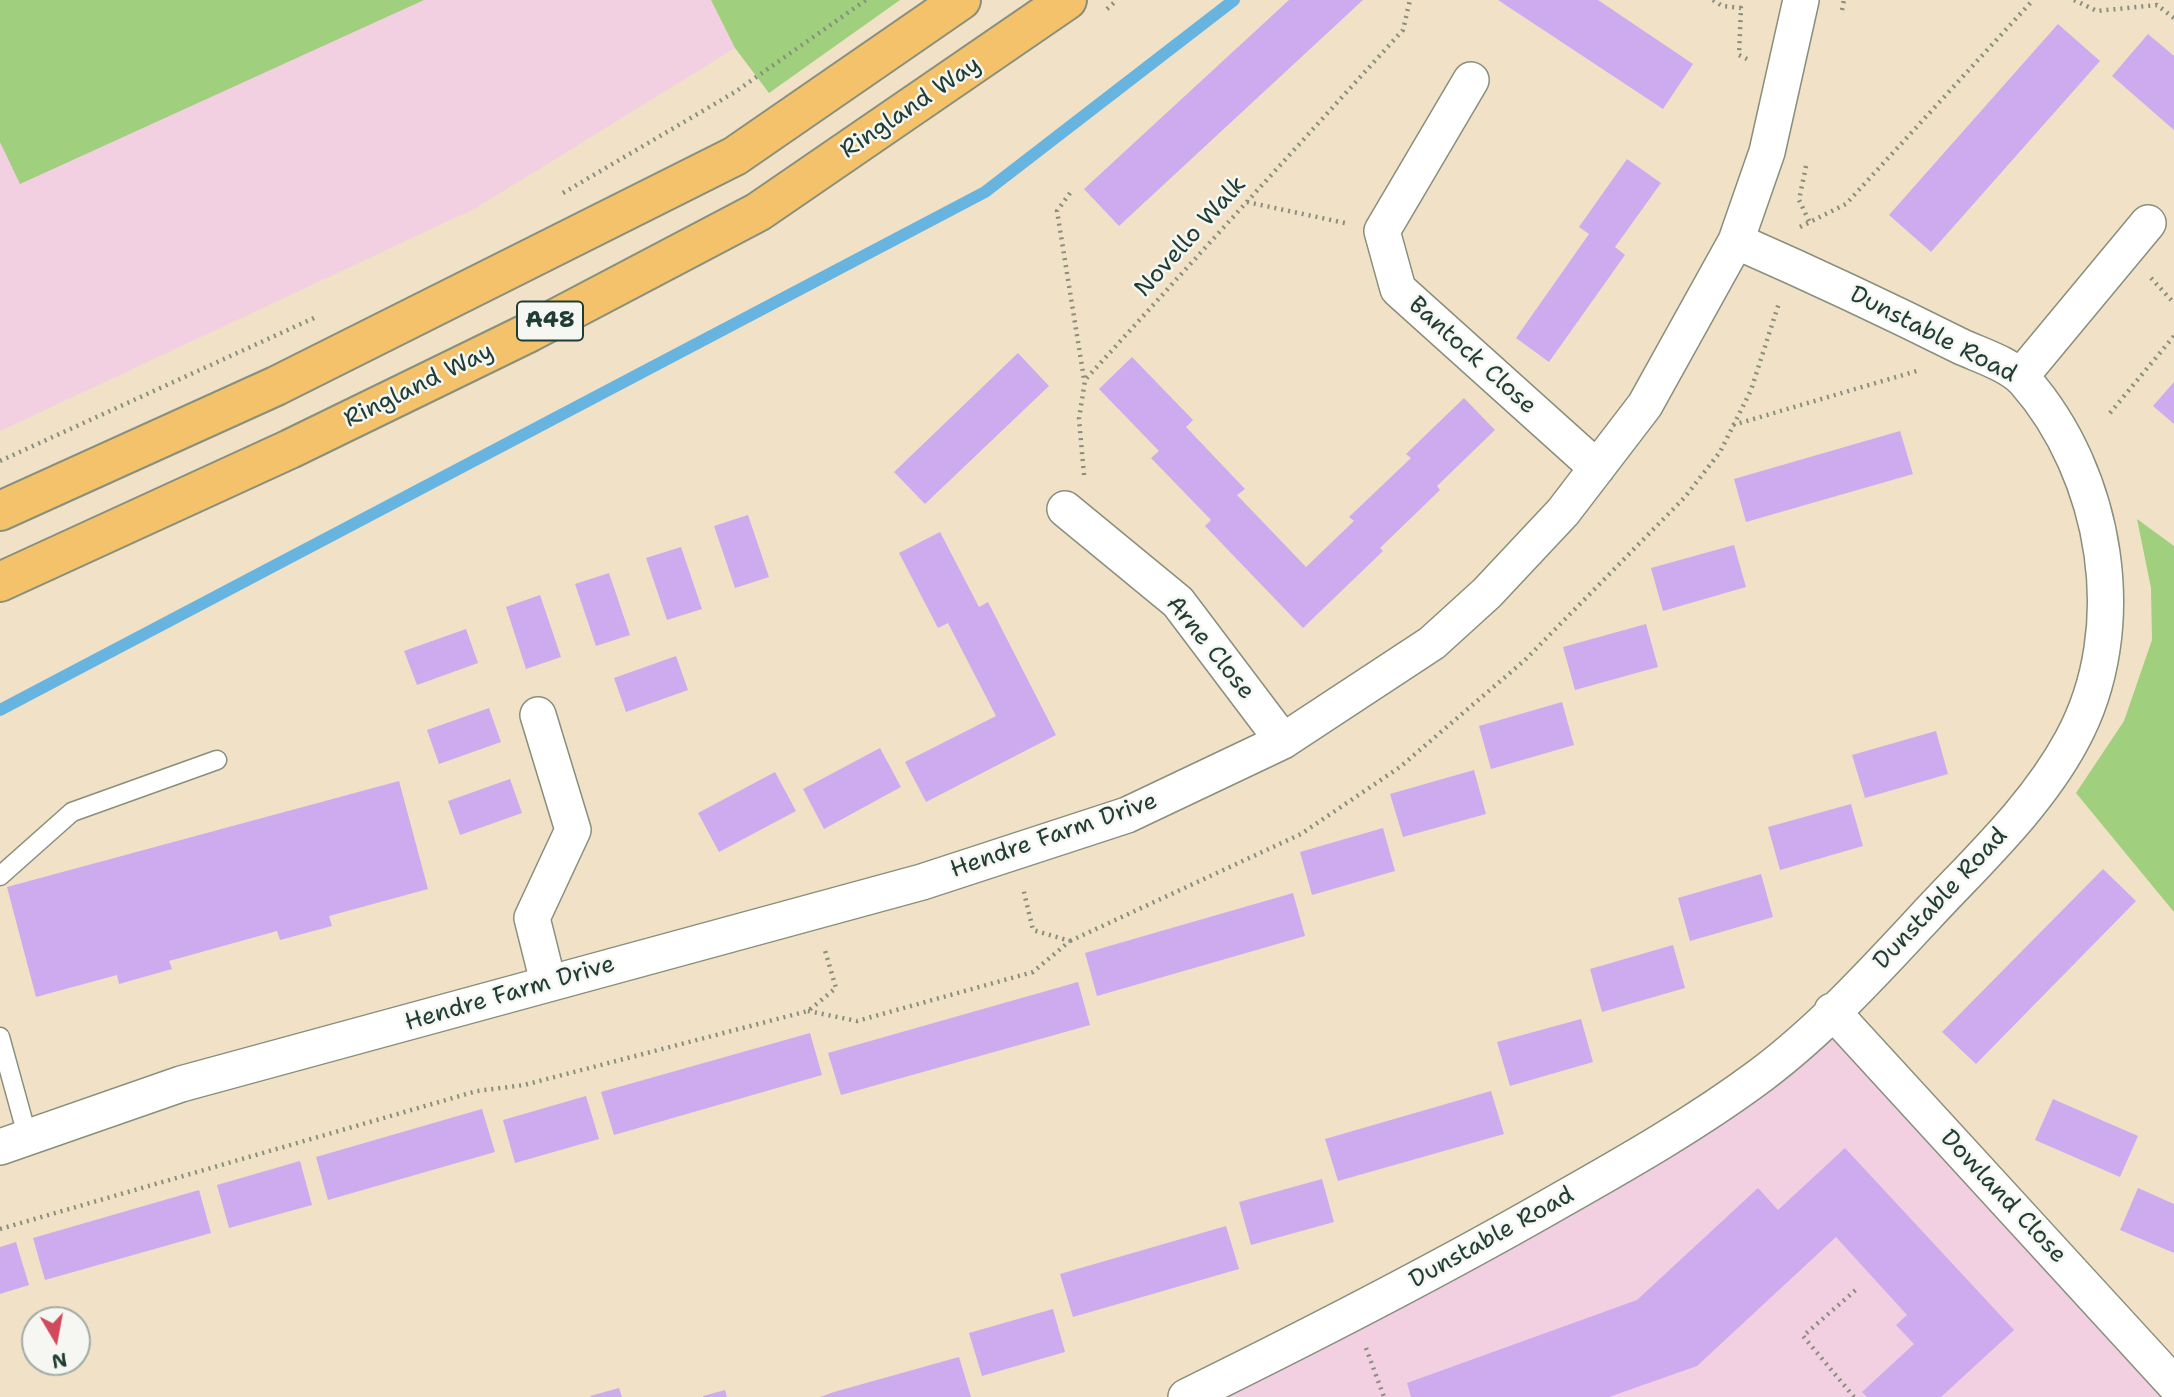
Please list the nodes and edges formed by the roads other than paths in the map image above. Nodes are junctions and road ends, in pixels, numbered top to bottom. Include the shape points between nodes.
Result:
1 (961, 0) edge
2 (1067, 0) edge
3 (1801, 0) edge
4 (1471, 80) dead end
5 (2148, 223) dead end
6 (1749, 247) junction
7 (2021, 376) junction
8 (1597, 468) junction
9 (0, 511) edge
10 (1077, 519) road end
11 (0, 582) edge
12 (538, 715) dead end
13 (1283, 741) junction
14 (217, 760) dead end
15 (0, 876) edge
16 (548, 982) junction
17 (1832, 1011) junction
18 (0, 1037) edge
19 (14, 1141) edge
20 (2174, 1384) edge
21 (1186, 1397) edge

1 - 9 main road, A48 via 736,156 276,386
2 - 11 main road, Ringland Way / A48 via 758,212 518,338
3 - 6 street, Hendre Farm Drive
4 - 8 street, Bantock Close via 1382,231 1398,289
5 - 7 street
6 - 7 street, Dunstable Road via 1884,307
6 - 8 street, Hendre Farm Drive via 1645,405
7 - 17 street, Dunstable Road via 2063,435 2095,518 2108,596 2097,674 2072,739 2020,815
8 - 13 street, Hendre Farm Drive via 1529,551 1432,643
10 - 13 street, Arne Close via 1178,602
12 - 16 street via 573,830 532,918
13 - 16 street, Hendre Farm Drive via 1127,815 814,911
14 - 15 lane via 72,812
16 - 19 street, Hendre Farm Drive via 181,1084
17 - 20 street, Dowland Close
17 - 21 street, Dunstable Road via 1763,1074 1642,1154 1504,1232
18 - 19 lane

